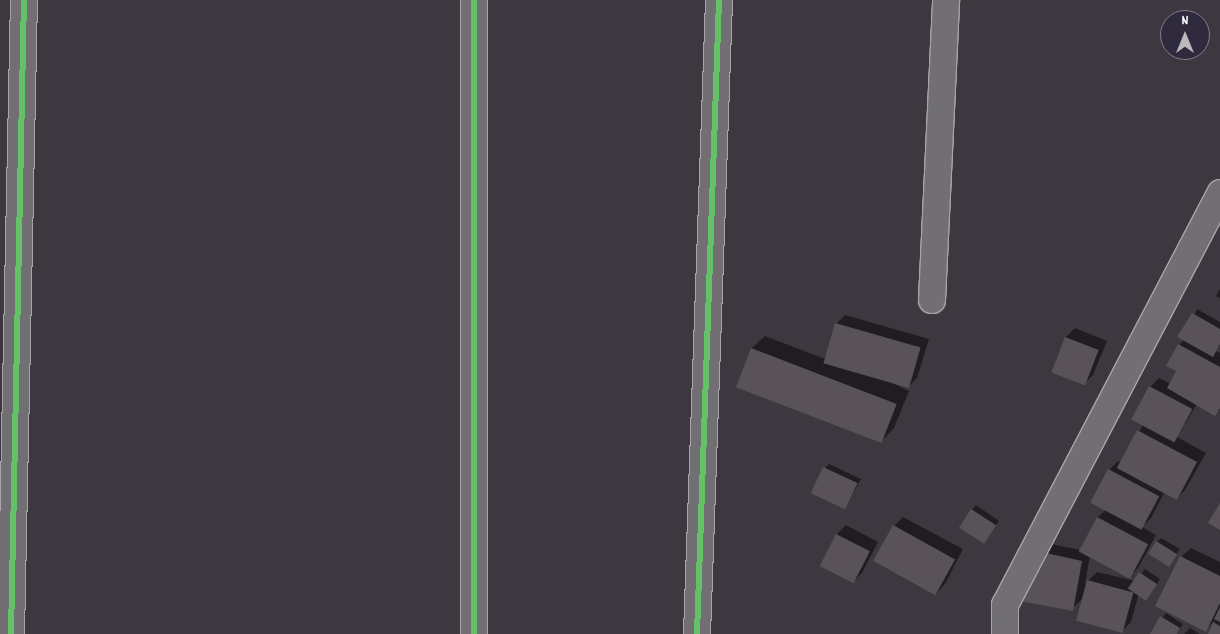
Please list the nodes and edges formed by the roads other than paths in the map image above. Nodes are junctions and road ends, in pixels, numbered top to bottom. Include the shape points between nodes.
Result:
1 (24, 0) edge
2 (474, 0) edge
3 (718, 0) edge
4 (946, 0) edge
5 (1220, 193) edge
6 (932, 300) dead end
7 (10, 634) edge
8 (474, 634) edge
9 (696, 634) edge
10 (1005, 634) edge

1 - 7 street
2 - 8 street
3 - 9 street
4 - 6 street
5 - 10 street via 1004,605

